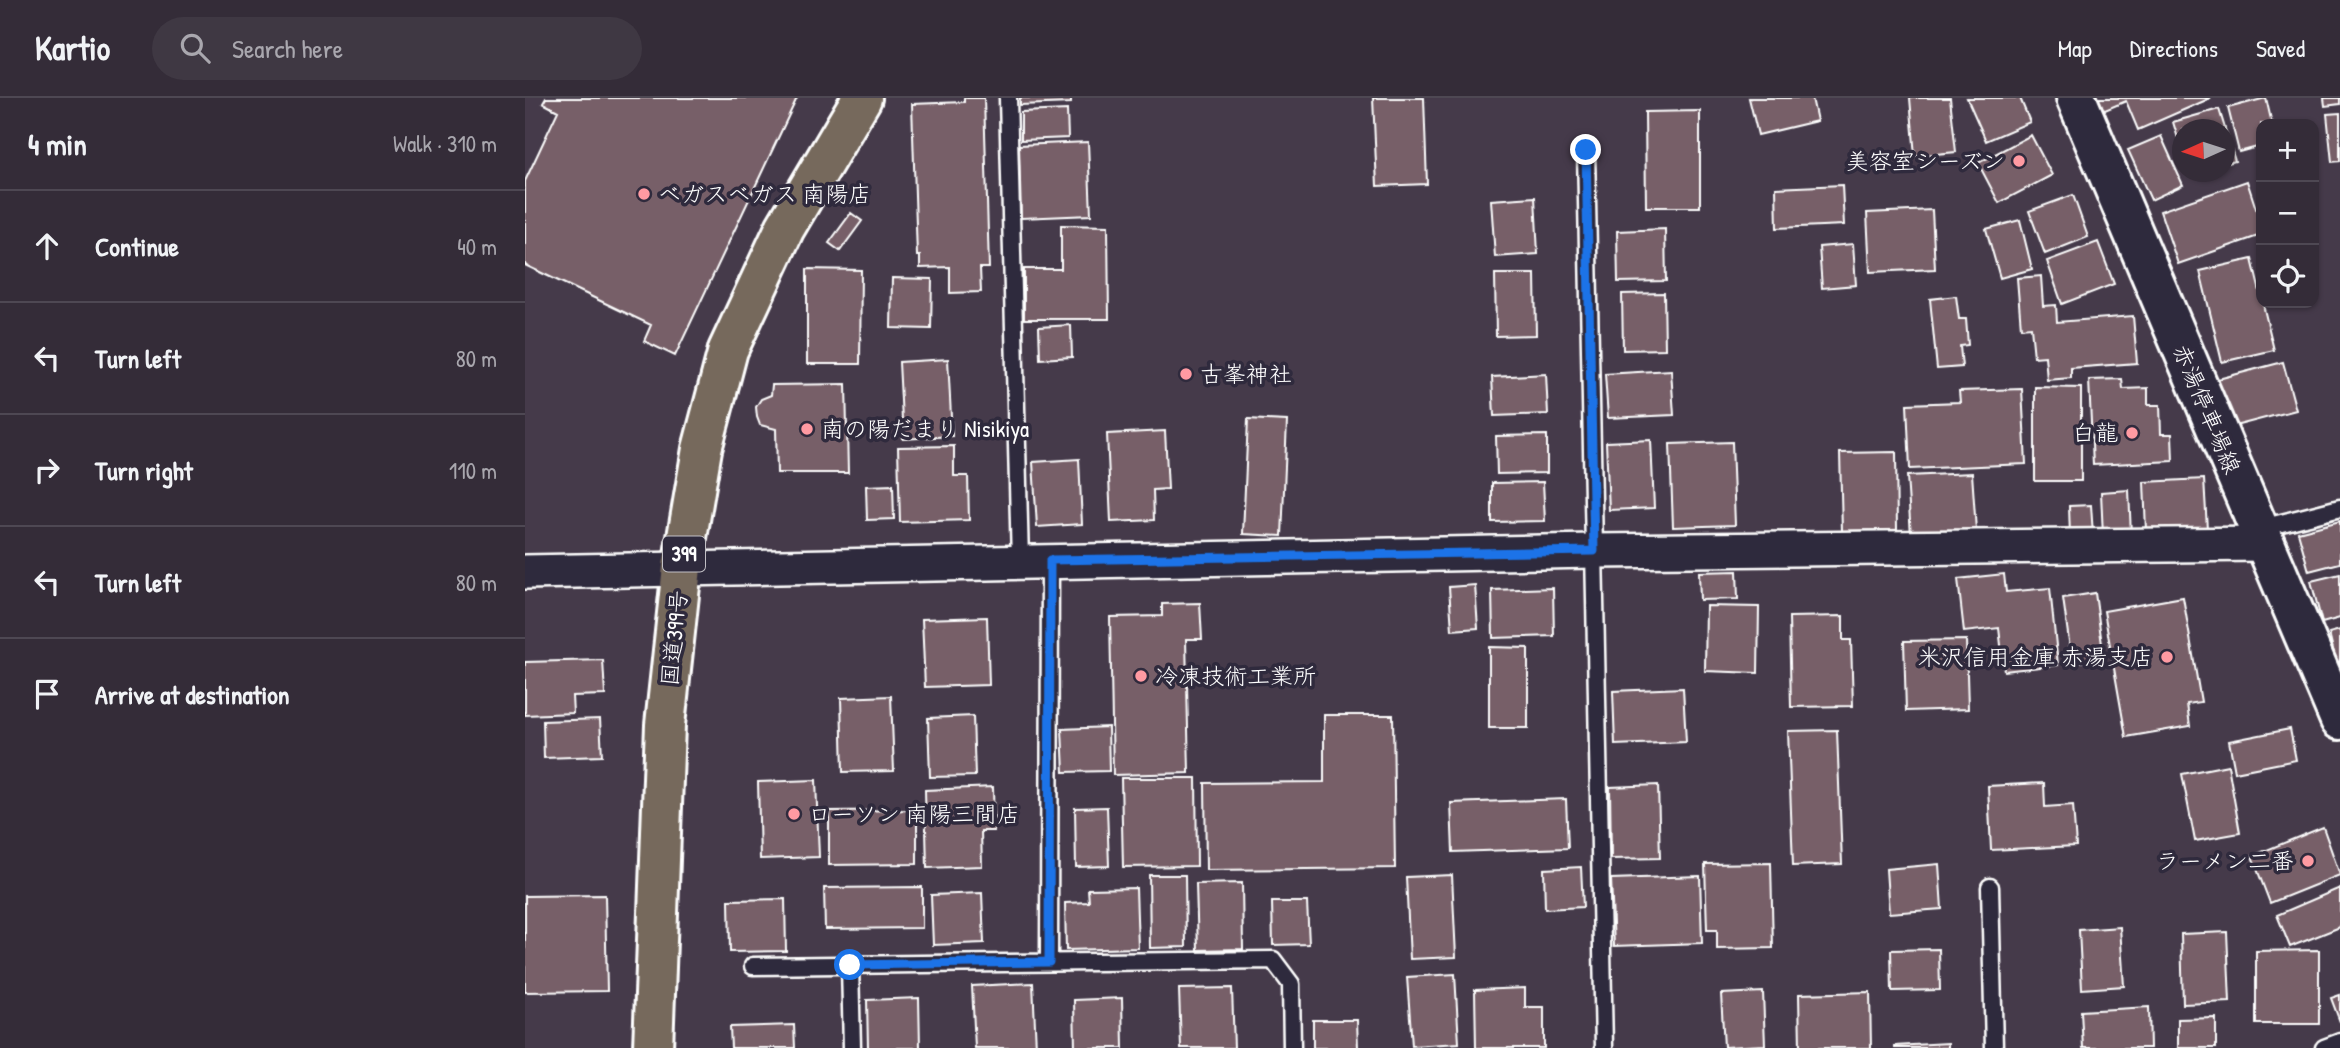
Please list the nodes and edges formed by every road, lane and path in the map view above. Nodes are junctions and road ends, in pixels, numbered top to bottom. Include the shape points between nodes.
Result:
1 (862, 98) edge
2 (1008, 98) edge
3 (2075, 98) edge
4 (1586, 150) dead end
5 (2340, 508) edge
6 (2261, 536) junction
7 (1594, 551) junction
8 (1035, 561) junction
9 (682, 567) junction
10 (525, 572) edge
11 (2340, 720) edge
12 (1990, 887) dead end
13 (1049, 962) junction
14 (850, 965) junction
15 (753, 966) dead end
16 (2340, 1042) edge
17 (653, 1048) edge
18 (852, 1048) edge
19 (1292, 1048) edge
20 (1604, 1048) edge
21 (1994, 1048) edge
22 (2324, 1048) edge

1 - 9 highway, 国道399号 / 399 via 785,228 728,350 702,449
2 - 8 lane
3 - 6 main road, 赤湯停車場線
4 - 7 lane
5 - 6 lane
6 - 7 street
6 - 11 main road, 赤湯停車場線
7 - 8 street
7 - 20 lane
8 - 9 street
8 - 13 lane
9 - 10 street
9 - 17 highway, 国道399号 / 399 via 665,725
12 - 21 lane
13 - 14 lane
13 - 19 lane via 1273,960 1291,984
14 - 15 lane
14 - 18 lane
16 - 22 lane

